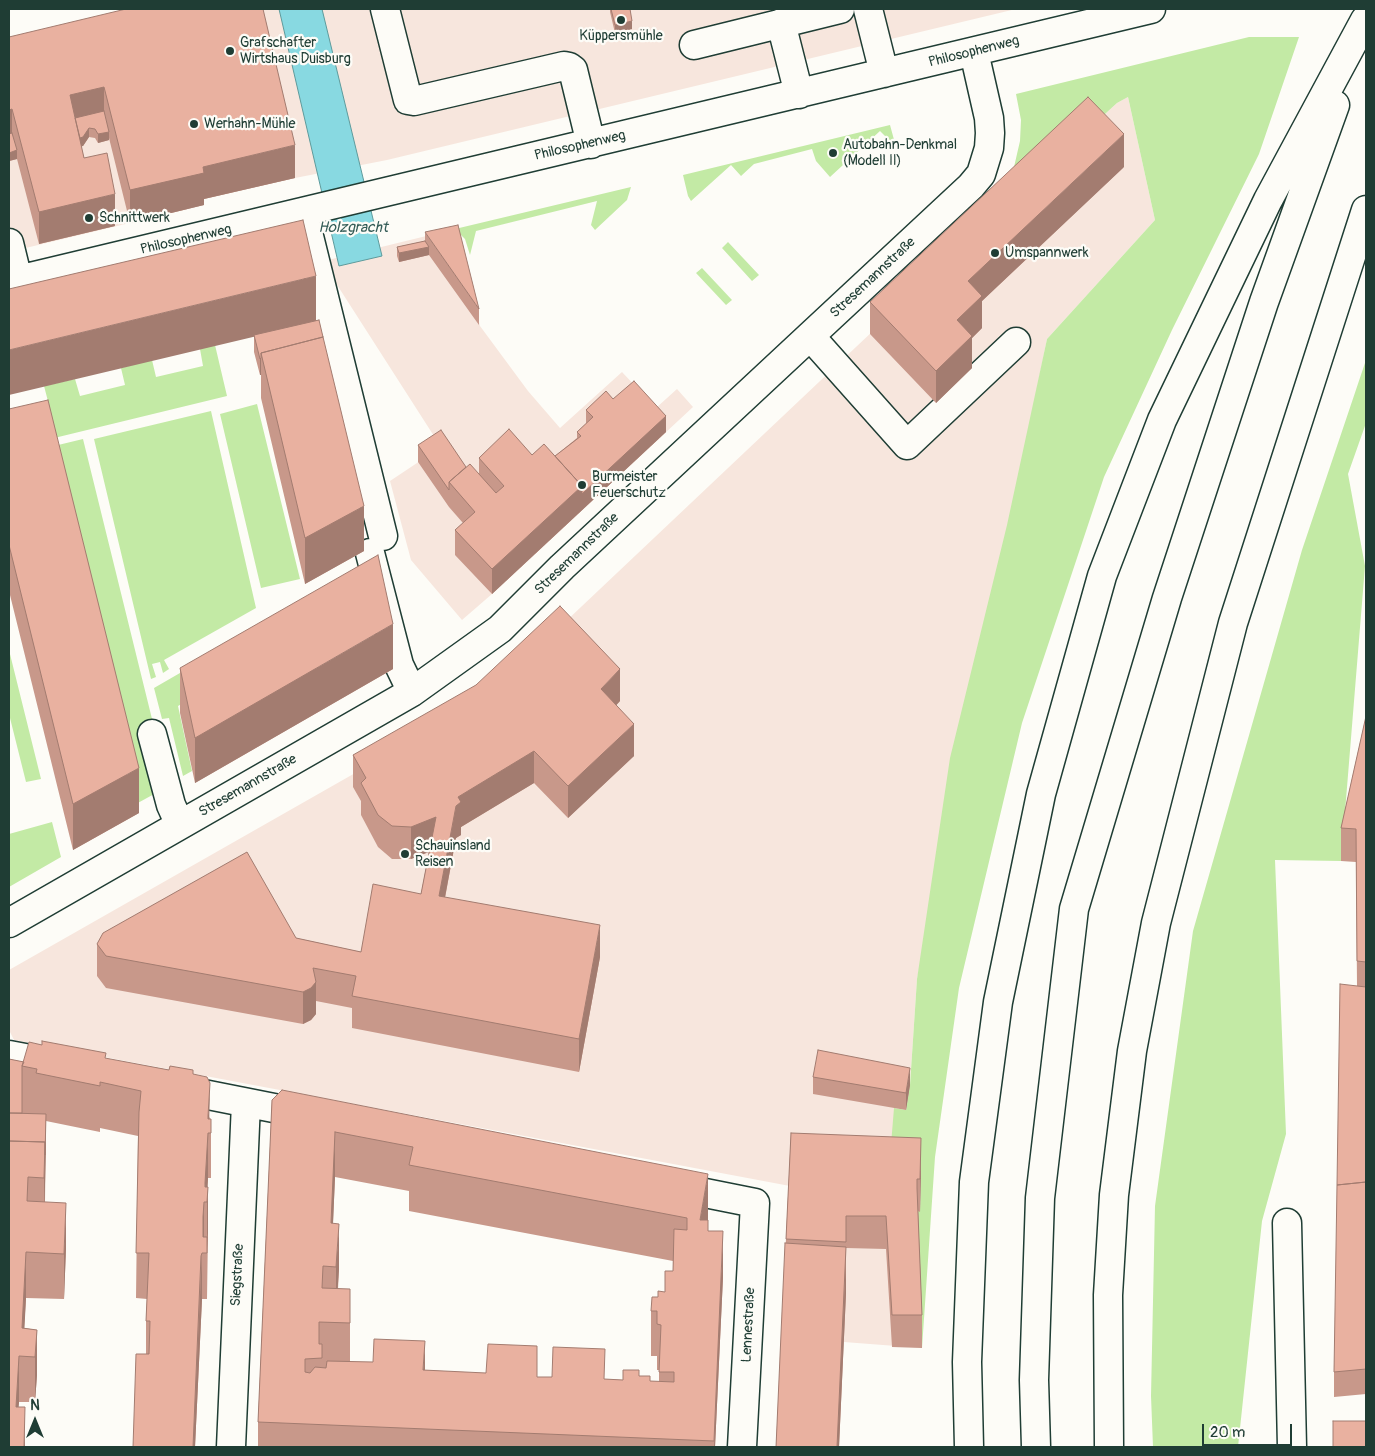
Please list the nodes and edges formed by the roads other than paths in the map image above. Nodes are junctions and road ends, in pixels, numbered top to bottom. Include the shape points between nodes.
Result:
1 (385, 9) edge
2 (840, 9) edge
3 (868, 9) edge
4 (1151, 9) edge
5 (1366, 19) edge
6 (781, 23) junction
7 (694, 45) dead end
8 (974, 52) junction
9 (884, 73) junction
10 (800, 94) junction
11 (591, 144) junction
12 (1366, 210) edge
13 (309, 211) junction
14 (9, 243) edge
15 (13, 281) edge
16 (810, 336) junction
17 (1016, 342) dead end
18 (412, 692) junction
19 (152, 734) dead end
20 (180, 825) junction
21 (9, 923) edge
22 (9, 1055) edge
23 (85, 1070) edge
24 (151, 1084) edge
25 (246, 1103) junction
26 (334, 1120) edge
27 (648, 1182) edge
28 (1287, 1223) dead end
29 (231, 1447) edge
30 (742, 1447) edge
31 (969, 1447) edge
32 (1036, 1447) edge
33 (1109, 1447) edge
34 (1292, 1447) edge

1 - 11 main road via 408,100 569,67 573,70
2 - 6 main road
3 - 9 main road
4 - 8 main road, Philosophenweg
5 - 31 main road via 1268,200 1162,420 1096,595 1041,794 998,1002 974,1182 967,1362
5 - 32 main road via 1264,302 1167,598 1074,909 1040,1198 1034,1380
6 - 7 main road
6 - 10 main road
8 - 9 main road, Philosophenweg
8 - 16 main road, Stresemannstraße via 990,133 981,174
9 - 10 main road, Philosophenweg
10 - 11 main road, Philosophenweg
11 - 13 main road, Philosophenweg
12 - 33 main road via 1233,623 1156,923 1132,1051 1114,1195 1108,1295
13 - 15 main road, Philosophenweg
13 - 18 main road via 330,347 377,544 398,665
14 - 15 main road
16 - 17 main road via 907,444
16 - 18 main road, Stresemannstraße via 500,629
18 - 20 main road, Stresemannstraße
19 - 20 main road via 170,805
20 - 21 main road, Stresemannstraße via 73,872
22 - 23 main road
24 - 25 main road
25 - 26 main road
25 - 29 main road, Siegstraße
27 - 30 main road, Lennestraße via 755,1203
28 - 34 main road

